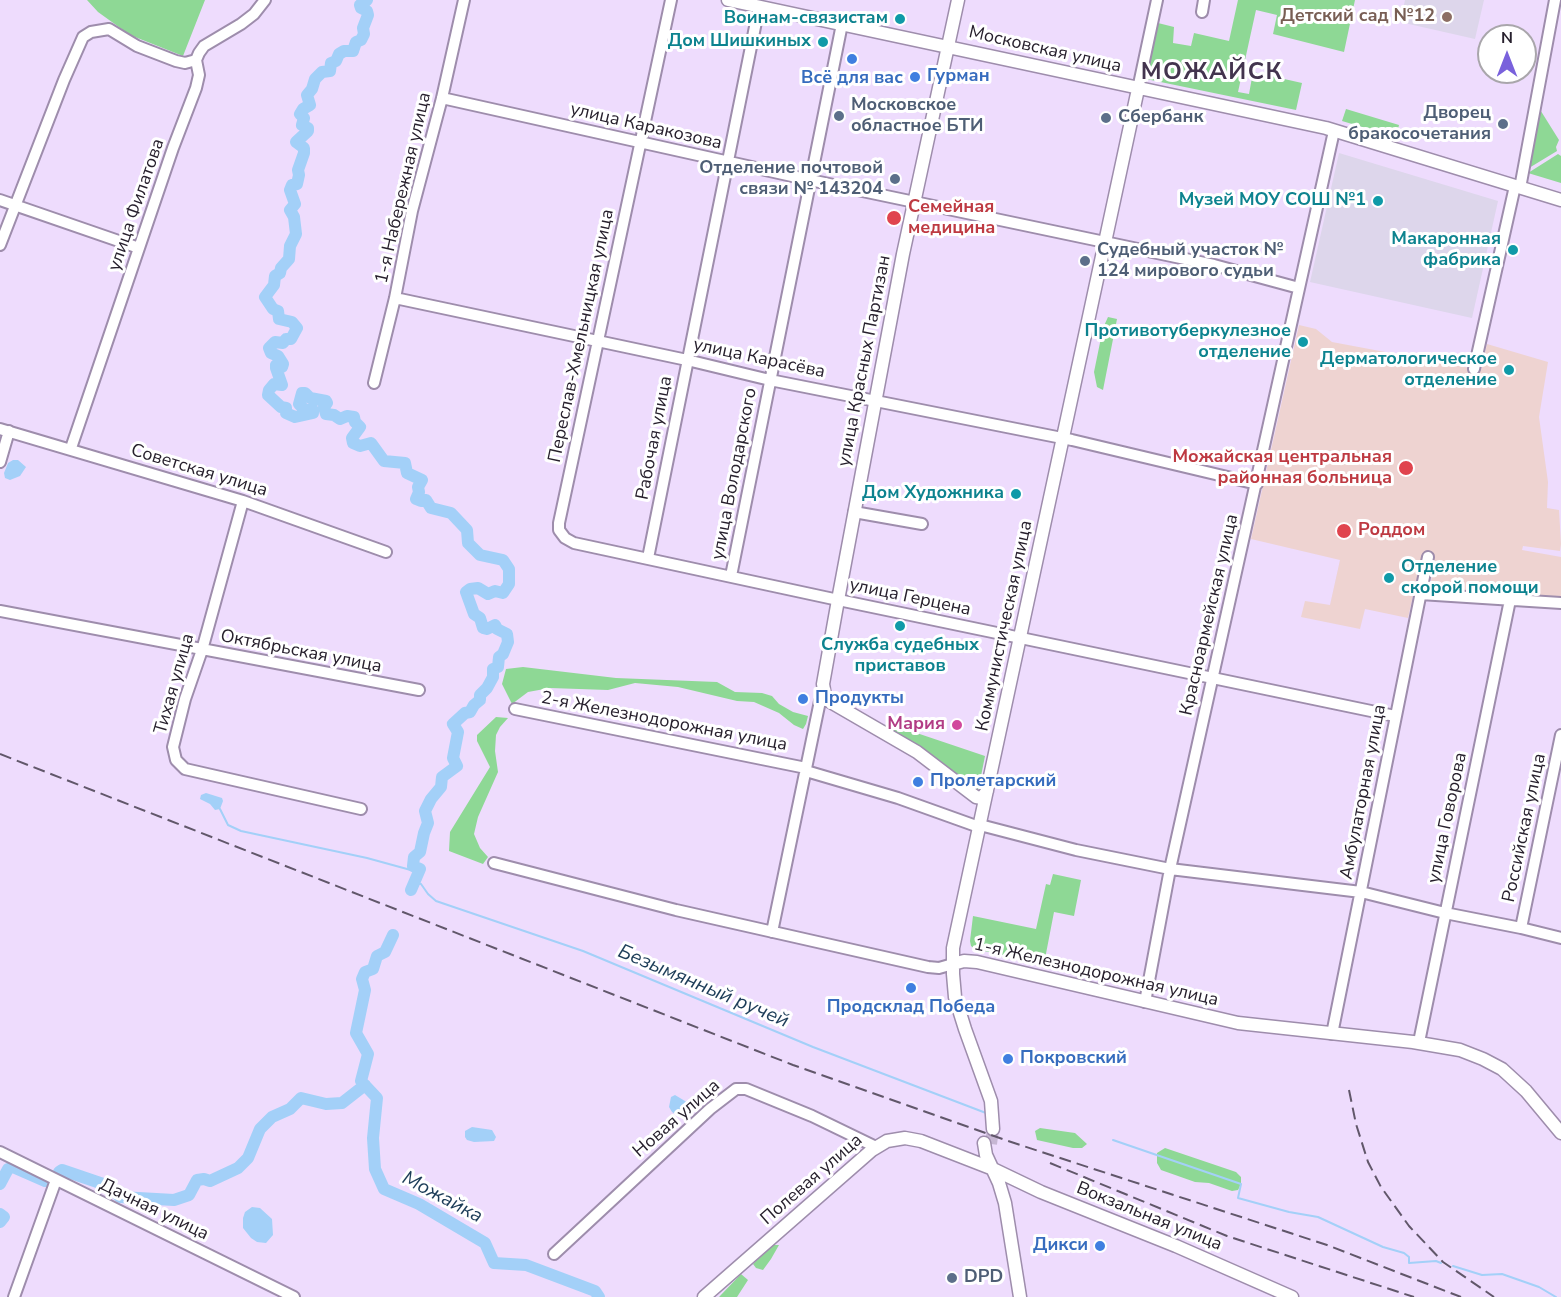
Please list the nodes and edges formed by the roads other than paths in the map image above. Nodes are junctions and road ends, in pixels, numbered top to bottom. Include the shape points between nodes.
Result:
1 (265, 0) edge
2 (464, 0) edge
3 (671, 0) edge
4 (728, 0) edge
5 (958, 0) edge
6 (1157, 0) edge
7 (1204, 0) edge
8 (1554, 0) edge
9 (759, 6) junction
10 (1202, 12) dead end
11 (842, 24) junction
12 (948, 47) junction
13 (196, 60) junction
14 (1138, 89) junction
15 (442, 98) junction
16 (1334, 130) junction
17 (640, 142) junction
18 (728, 162) junction
19 (810, 180) junction
20 (1517, 187) junction
21 (0, 200) edge
22 (1561, 200) edge
23 (914, 202) junction
24 (15, 206) junction
25 (1106, 241) junction
26 (0, 245) edge
27 (139, 248) junction
28 (1299, 288) junction
29 (395, 298) junction
30 (598, 341) junction
31 (687, 360) junction
32 (1474, 369) dead end
33 (770, 380) junction
34 (374, 383) dead end
35 (875, 400) junction
36 (4, 430) edge
37 (1064, 439) junction
38 (71, 448) junction
39 (0, 462) edge
40 (1257, 484) junction
41 (243, 501) junction
42 (854, 512) junction
43 (921, 524) dead end
44 (562, 535) joint
45 (386, 552) dead end
46 (1428, 557) dead end
47 (648, 558) junction
48 (732, 576) junction
49 (1420, 594) junction
50 (838, 600) junction
51 (1509, 600) junction
52 (1561, 603) edge
53 (0, 610) edge
54 (1021, 638) junction
55 (202, 650) junction
56 (1212, 677) junction
57 (419, 690) dead end
58 (823, 700) junction
59 (515, 709) dead end
60 (1395, 716) junction
61 (1561, 735) edge
62 (806, 770) junction
63 (964, 788) junction
64 (987, 791) junction
65 (361, 809) dead end
66 (980, 825) junction
67 (494, 863) dead end
68 (1170, 869) junction
69 (1361, 892) junction
70 (1445, 913) junction
71 (1521, 928) junction
72 (772, 932) junction
73 (1561, 939) edge
74 (953, 964) junction
75 (1145, 1002) junction
76 (1332, 1034) junction
77 (1419, 1042) junction
78 (991, 1129) tunnel mouth
79 (1561, 1133) edge
80 (988, 1146) junction
81 (876, 1147) junction
82 (0, 1152) edge
83 (961, 1156) junction
84 (993, 1169) junction
85 (1015, 1179) junction
86 (56, 1180) junction
87 (1041, 1192) junction
88 (1005, 1203) junction
89 (554, 1254) dead end
90 (14, 1297) edge
91 (294, 1297) edge
92 (704, 1297) edge
93 (1020, 1297) edge
94 (1292, 1297) edge

1 - 13 street via 241,24 204,46
2 - 15 street, 1-я Набережная улица
3 - 17 street, Переслав-Хмельницкая улица
4 - 9 main road, Московская улица
5 - 12 main road, улица Красных Партизан
6 - 14 street, Коммунистическая улица
7 - 10 street
8 - 20 street
9 - 11 main road, Московская улица
9 - 18 street, Рабочая улица
11 - 12 main road, Московская улица
11 - 19 street, улица Володарского
12 - 14 main road, Московская улица
12 - 23 main road, улица Красных Партизан
13 - 24 street via 176,61 137,46 109,29 83,37
13 - 27 street, улица Филатова via 196,88
14 - 16 main road, Московская улица
14 - 25 main road, Коммунистическая улица
15 - 17 street, улица Каракозова
15 - 29 street, 1-я Набережная улица via 412,211
16 - 20 main road, Московская улица
16 - 28 street, Красноармейская улица
17 - 18 street, улица Каракозова
17 - 30 street, Переслав-Хмельницкая улица
18 - 19 street, улица Каракозова
18 - 31 street, Рабочая улица
19 - 23 street, улица Каракозова
19 - 33 street, улица Володарского
20 - 22 main road, Московская улица
20 - 32 street
21 - 24 street
23 - 25 street, улица Каракозова
23 - 35 main road, улица Красных Партизан
24 - 26 street
24 - 27 street
25 - 28 street, улица Каракозова
25 - 37 main road, Коммунистическая улица
27 - 38 street, улица Филатова
28 - 40 street, Красноармейская улица
29 - 30 street, улица Карасёва
29 - 34 street, 1-я Набережная улица
30 - 31 street, улица Карасёва
30 - 44 street, Переслав-Хмельницкая улица via 559,523
31 - 33 street, улица Карасёва
31 - 47 street, Рабочая улица
33 - 35 street, улица Карасёва
33 - 48 street, улица Володарского
35 - 37 street, улица Карасёва
35 - 42 main road, улица Красных Партизан
36 - 38 street, Советская улица
36 - 39 street
37 - 40 street, улица Карасёва
37 - 54 main road, Коммунистическая улица
38 - 41 street, Советская улица
40 - 56 street, Красноармейская улица
41 - 45 street, Советская улица
41 - 55 street, Тихая улица
42 - 43 street
42 - 50 main road, улица Красных Партизан
44 - 47 street, улица Герцена via 574,543
46 - 49 street, Амбулаторная улица
47 - 48 street, улица Герцена
48 - 50 street, улица Герцена
49 - 51 street
49 - 60 street, Амбулаторная улица
50 - 54 street, улица Герцена
50 - 58 main road, улица Красных Партизан
51 - 52 street
51 - 70 street, улица Говорова
53 - 55 street, Октябрьская улица
54 - 56 street, улица Герцена
54 - 64 main road, Коммунистическая улица
55 - 57 street, Октябрьская улица
55 - 65 street, Тихая улица via 173,747 176,760 184,769
56 - 60 street, улица Герцена
56 - 68 street, Красноармейская улица
58 - 62 street
58 - 63 main road via 916,752
59 - 62 street, 2-я Железнодорожная улица
60 - 69 street, Амбулаторная улица
61 - 71 street, Российская улица
62 - 66 street, 2-я Железнодорожная улица
62 - 72 street
63 - 64 main road via 980,798
63 - 66 main road via 973,801
64 - 66 main road, Коммунистическая улица
66 - 68 street, 2-я Железнодорожная улица
66 - 74 main road, Коммунистическая улица via 953,948
67 - 72 street, 1-я Железнодорожная улица
68 - 69 street, 2-я Железнодорожная улица
68 - 75 street, Красноармейская улица
69 - 70 street, 2-я Железнодорожная улица
69 - 76 street, Амбулаторная улица
70 - 71 street, 2-я Железнодорожная улица
70 - 77 street, улица Говорова
71 - 73 street, 2-я Железнодорожная улица
72 - 74 street, 1-я Железнодорожная улица via 928,967
74 - 75 main road, 1-я Железнодорожная улица via 977,962
74 - 78 main road, Коммунистическая улица via 953,986 961,1017 991,1099
75 - 76 main road, 1-я Железнодорожная улица via 1239,1023
76 - 77 main road, 1-я Железнодорожная улица
77 - 79 main road, 1-я Железнодорожная улица via 1460,1050 1500,1067
80 - 83 main road
80 - 84 main road
80 - 85 main road
81 - 83 main road, Полевая улица via 891,1140 913,1139
81 - 89 street, Новая улица via 812,1116 746,1089 736,1089
81 - 92 main road, Полевая улица
82 - 86 street, Дачная улица
83 - 84 main road, Полевая улица
84 - 85 main road, Вокзальная улица
84 - 88 main road
85 - 87 main road, Вокзальная улица
86 - 90 street
86 - 91 street, Дачная улица
87 - 88 main road via 1020,1186 1012,1188 1007,1191
87 - 94 main road, Вокзальная улица
88 - 93 main road

